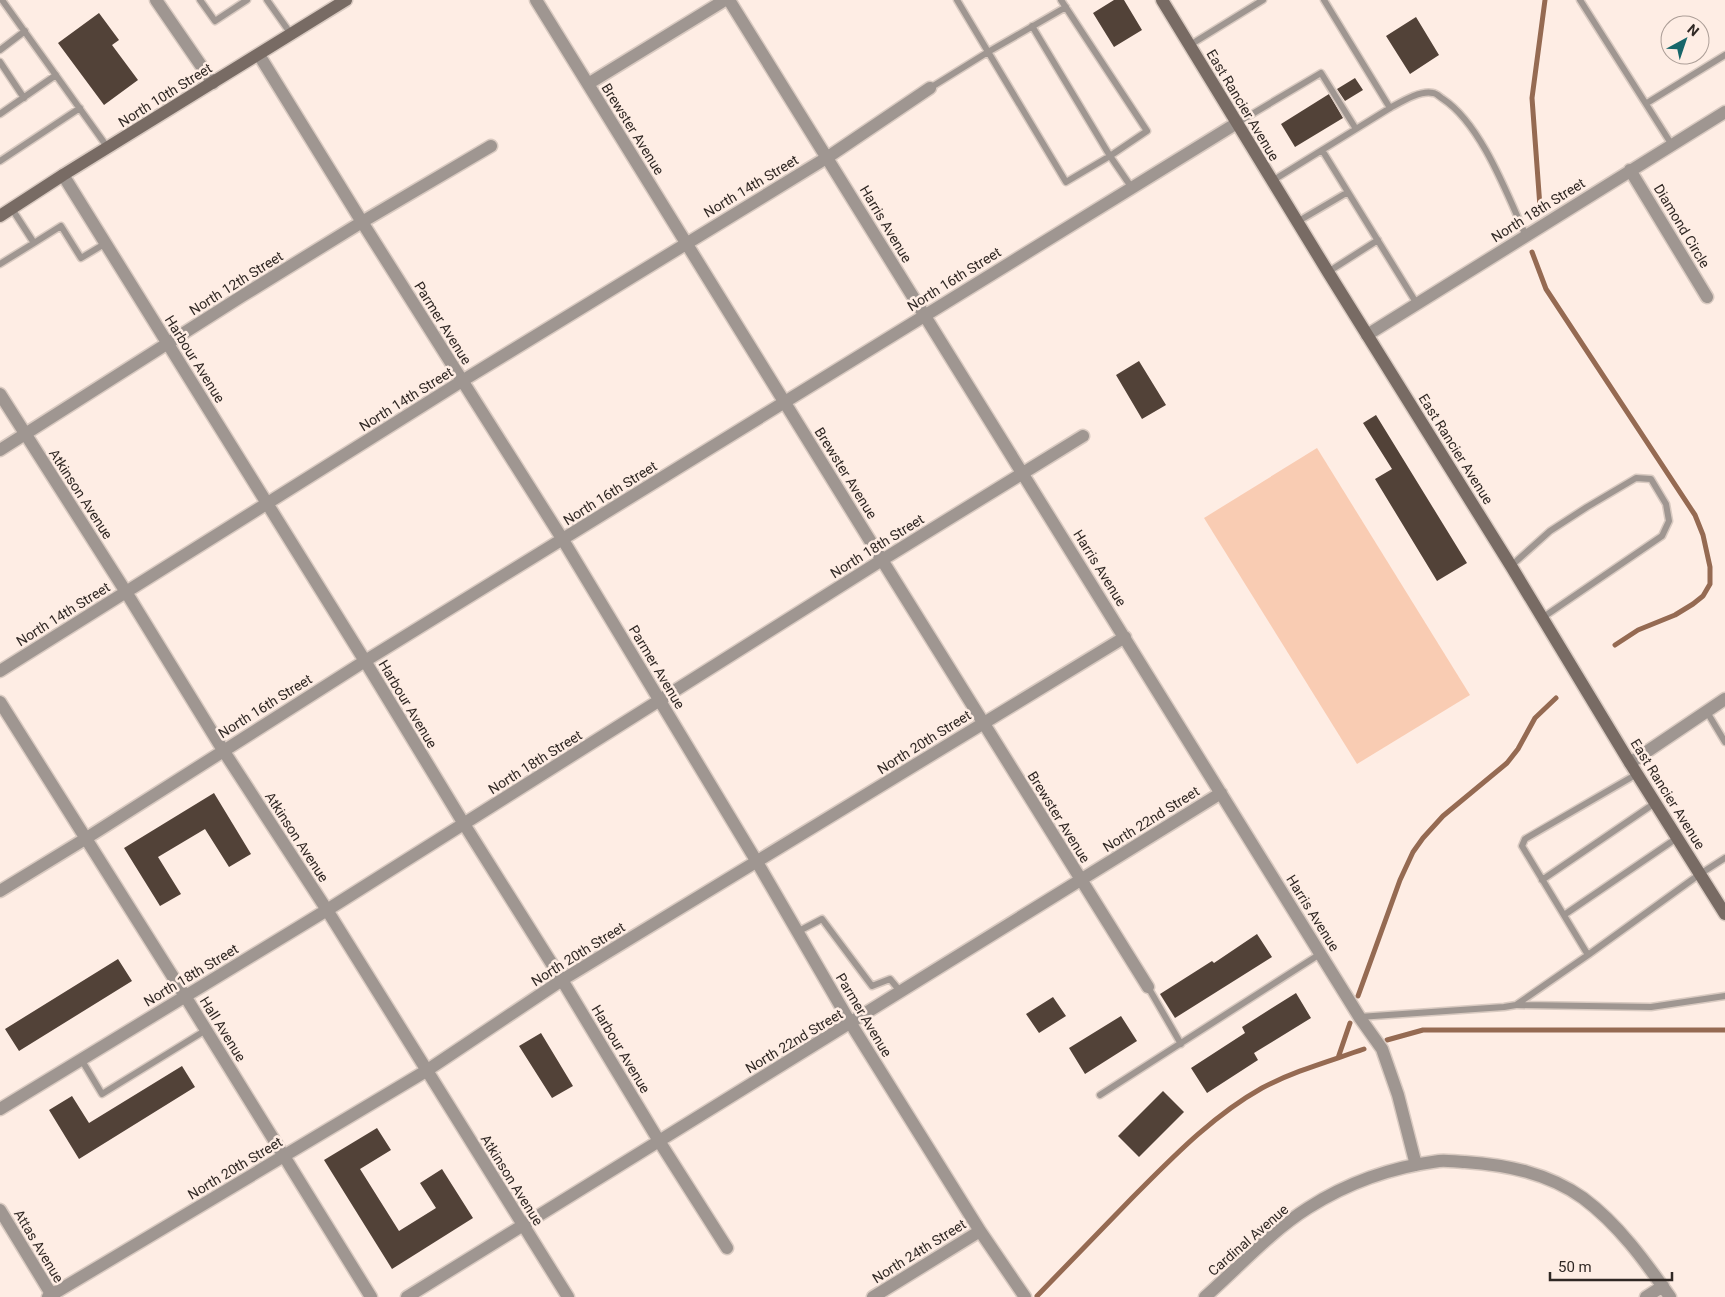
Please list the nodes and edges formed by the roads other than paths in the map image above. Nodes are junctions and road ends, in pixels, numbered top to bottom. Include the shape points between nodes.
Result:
1 (2, 0) edge
2 (200, 0) edge
3 (247, 0) edge
4 (268, 0) edge
5 (536, 0) edge
6 (725, 0) edge
7 (729, 0) edge
8 (957, 0) edge
9 (1062, 0) edge
10 (1162, 0) edge
11 (1263, 0) edge
12 (1324, 0) edge
13 (1580, 0) edge
14 (160, 1) edge
15 (338, 2) edge
16 (1066, 7) junction
17 (1032, 26) junction
18 (25, 31) junction
19 (291, 34) junction
20 (1190, 45) junction
21 (0, 50) edge
22 (988, 52) junction
23 (259, 55) junction
24 (1725, 55) edge
25 (0, 62) edge
26 (56, 75) junction
27 (213, 83) junction
28 (588, 84) junction
29 (930, 88) joint
30 (24, 98) junction
31 (1647, 103) junction
32 (80, 108) junction
33 (1390, 108) junction
34 (1725, 112) edge
35 (0, 114) edge
36 (1237, 123) junction
37 (1356, 129) junction
38 (1672, 145) junction
39 (491, 146) dead end
40 (108, 148) junction
41 (1322, 150) junction
42 (1110, 156) junction
43 (828, 157) junction
44 (0, 161) edge
45 (1630, 170) junction
46 (63, 175) junction
47 (1272, 181) junction
48 (1132, 188) junction
49 (1348, 192) junction
50 (12, 208) junction
51 (0, 216) edge
52 (362, 222) junction
53 (1297, 222) junction
54 (1526, 236) junction
55 (1378, 240) junction
56 (34, 243) junction
57 (686, 243) junction
58 (106, 244) junction
59 (0, 264) edge
60 (1328, 272) junction
61 (1707, 297) dead end
62 (1417, 304) junction
63 (924, 315) junction
64 (1367, 336) junction
65 (168, 343) junction
66 (462, 381) junction
67 (0, 394) edge
68 (785, 403) junction
69 (25, 434) junction
70 (1083, 436) dead end
71 (0, 450) edge
72 (1022, 474) junction
73 (267, 503) junction
74 (563, 540) junction
75 (882, 560) junction
76 (1511, 566) junction
77 (126, 592) junction
78 (1542, 618) junction
79 (1125, 637) junction
80 (365, 661) junction
81 (0, 671) edge
82 (1725, 699) edge
83 (659, 700) junction
84 (0, 702) edge
85 (1707, 712) junction
86 (984, 723) junction
87 (1724, 739) edge
88 (223, 750) junction
89 (1630, 763) junction
90 (1637, 774) junction
91 (1221, 793) junction
92 (1655, 802) junction
93 (464, 824) junction
94 (1677, 838) junction
95 (85, 839) junction
96 (1725, 858) edge
97 (757, 862) junction
98 (1700, 874) junction
99 (1080, 880) junction
100 (1542, 880) junction
101 (0, 891) edge
102 (327, 910) junction
103 (1725, 914) edge
104 (1564, 915) junction
105 (797, 932) junction
106 (1320, 954) junction
107 (1588, 955) junction
108 (562, 980) junction
109 (1148, 987) joint
110 (900, 991) junction
111 (185, 996) junction
112 (1725, 996) edge
113 (1516, 1005) junction
114 (1360, 1017) junction
115 (850, 1024) junction
116 (206, 1030) junction
117 (1181, 1044) junction
118 (81, 1059) junction
119 (426, 1070) junction
120 (1100, 1095) dead end
121 (0, 1109) edge
122 (658, 1141) junction
123 (284, 1156) junction
124 (1416, 1165) junction
125 (0, 1210) edge
126 (523, 1225) junction
127 (980, 1231) junction
128 (727, 1248) dead end
129 (1666, 1292) edge
130 (51, 1296) edge
131 (371, 1297) edge
132 (407, 1297) edge
133 (568, 1297) edge
134 (873, 1297) edge
135 (1025, 1297) edge
136 (1205, 1297) edge
137 (1646, 1297) edge

1 - 18 lane
2 - 3 lane via 214,21
4 - 19 lane
5 - 28 street, Brewster Avenue
6 - 28 street
7 - 43 street, Harris Avenue
8 - 22 lane
9 - 16 lane
10 - 20 main road, East Rancier Avenue
11 - 20 lane
12 - 33 lane
13 - 31 lane
14 - 27 street
15 - 19 main road, North 10th Street
16 - 17 lane
16 - 42 lane via 1147,132
17 - 22 lane
17 - 42 lane
18 - 21 lane
18 - 26 lane
19 - 23 main road, North 10th Street
20 - 36 main road, East Rancier Avenue
22 - 29 lane
22 - 42 lane via 1066,182
23 - 27 main road, North 10th Street
23 - 52 street, Parmer Avenue
24 - 31 lane
25 - 30 lane
26 - 30 lane
26 - 32 lane
27 - 40 main road, North 10th Street
28 - 57 street, Brewster Avenue
29 - 43 street, North 14th Street
30 - 35 lane
31 - 38 lane
32 - 40 lane
32 - 44 lane
33 - 37 lane
33 - 54 lane via 1413,95 1433,93 1452,105 1474,131
34 - 38 street, North 18th Street
36 - 37 lane via 1321,73
36 - 47 main road, East Rancier Avenue
36 - 48 street, North 16th Street
37 - 41 lane
38 - 45 street, North 18th Street
39 - 52 street, North 12th Street
40 - 46 main road, North 10th Street
41 - 47 lane
41 - 49 lane
42 - 48 lane
43 - 57 street, North 14th Street
43 - 63 street, Harris Avenue
45 - 54 street, North 18th Street
45 - 61 street, Diamond Circle
46 - 50 main road, North 10th Street
46 - 58 street, Harbour Avenue
47 - 53 main road, East Rancier Avenue
48 - 63 street, North 16th Street
49 - 53 lane
49 - 55 lane
50 - 51 main road, North 10th Street
50 - 56 lane
52 - 65 street, North 12th Street
52 - 66 street, Parmer Avenue
53 - 60 main road, East Rancier Avenue
54 - 62 street, North 18th Street
55 - 60 lane
55 - 62 lane
56 - 58 lane via 61,226 81,258
56 - 59 lane
57 - 66 street, North 14th Street
57 - 68 street, Brewster Avenue
58 - 65 street, Harbour Avenue
60 - 64 main road, East Rancier Avenue
62 - 64 street, North 18th Street
63 - 68 street, North 16th Street
63 - 72 street, Harris Avenue
64 - 76 main road, East Rancier Avenue
65 - 69 street, North 12th Street
65 - 73 street, Harbour Avenue
66 - 73 street, North 14th Street
66 - 74 street, Parmer Avenue
67 - 69 street, Atkinson Avenue
68 - 74 street, North 16th Street
68 - 75 street, Brewster Avenue
69 - 71 street, North 12th Street
69 - 77 street, Atkinson Avenue
70 - 72 street, North 18th Street
72 - 75 street, North 18th Street
72 - 79 street, Harris Avenue
73 - 77 street, North 14th Street
73 - 80 street, Harbour Avenue
74 - 80 street, North 16th Street
74 - 83 street, Parmer Avenue
75 - 83 street, North 18th Street
75 - 86 street, Brewster Avenue
76 - 78 main road, East Rancier Avenue
76 - 78 lane via 1550,531 1636,478 1651,480 1666,504 1669,521 1662,536
77 - 81 street, North 14th Street
77 - 88 street, Atkinson Avenue
78 - 89 main road, East Rancier Avenue
79 - 86 street, North 20th Street
79 - 91 street, Harris Avenue
80 - 88 street, North 16th Street
80 - 93 street, Harbour Avenue
82 - 85 street
83 - 93 street, North 18th Street
83 - 97 street, Parmer Avenue
84 - 95 street, Hall Avenue
85 - 87 lane
85 - 89 street
86 - 97 street, North 20th Street
86 - 99 street, Brewster Avenue
88 - 95 street, North 16th Street
88 - 102 street, Atkinson Avenue
89 - 90 main road, East Rancier Avenue
90 - 92 main road, East Rancier Avenue
90 - 100 lane via 1526,839 1522,846
91 - 99 street, North 22nd Street
91 - 106 street, Harris Avenue
92 - 94 main road, East Rancier Avenue
92 - 100 lane
93 - 102 street, North 18th Street
93 - 108 street, Harbour Avenue
94 - 98 main road, East Rancier Avenue
94 - 104 lane
95 - 101 street, North 16th Street
95 - 111 street, Hall Avenue
96 - 98 lane
97 - 105 street, Parmer Avenue
97 - 108 street, North 20th Street
98 - 103 main road, East Rancier Avenue
98 - 107 lane
99 - 109 street, Brewster Avenue
99 - 110 street, North 22nd Street
100 - 104 lane
102 - 111 street, North 18th Street
102 - 119 street, Atkinson Avenue
104 - 107 lane
105 - 110 lane via 822,919 872,986 890,979
105 - 115 street, Parmer Avenue
106 - 114 street, Harris Avenue
106 - 117 lane
107 - 113 lane
108 - 119 street, North 20th Street
108 - 122 street, Harbour Avenue
109 - 117 lane
110 - 115 street, North 22nd Street
111 - 116 street, Hall Avenue
111 - 118 street, North 18th Street
112 - 113 lane via 1651,1007
113 - 114 lane
114 - 124 street, Harris Avenue via 1382,1049
115 - 122 street, North 22nd Street
115 - 127 street, Parmer Avenue
116 - 118 lane via 102,1094
116 - 123 street, Hall Avenue
117 - 120 lane
118 - 121 street, North 18th Street
119 - 123 street, North 20th Street
119 - 126 street, Atkinson Avenue
122 - 126 street, North 22nd Street
122 - 128 street, Harbour Avenue
123 - 130 street, North 20th Street
123 - 131 street, Hall Avenue
124 - 129 street, Cardinal Avenue via 1441,1161 1490,1164 1548,1178 1582,1198 1626,1238
124 - 136 street, Cardinal Avenue via 1379,1174 1335,1192 1307,1208
125 - 130 street, Attas Avenue
126 - 132 street, North 22nd Street
126 - 133 street, Atkinson Avenue
127 - 134 street, North 24th Street
127 - 135 street, Parmer Avenue
129 - 137 street

